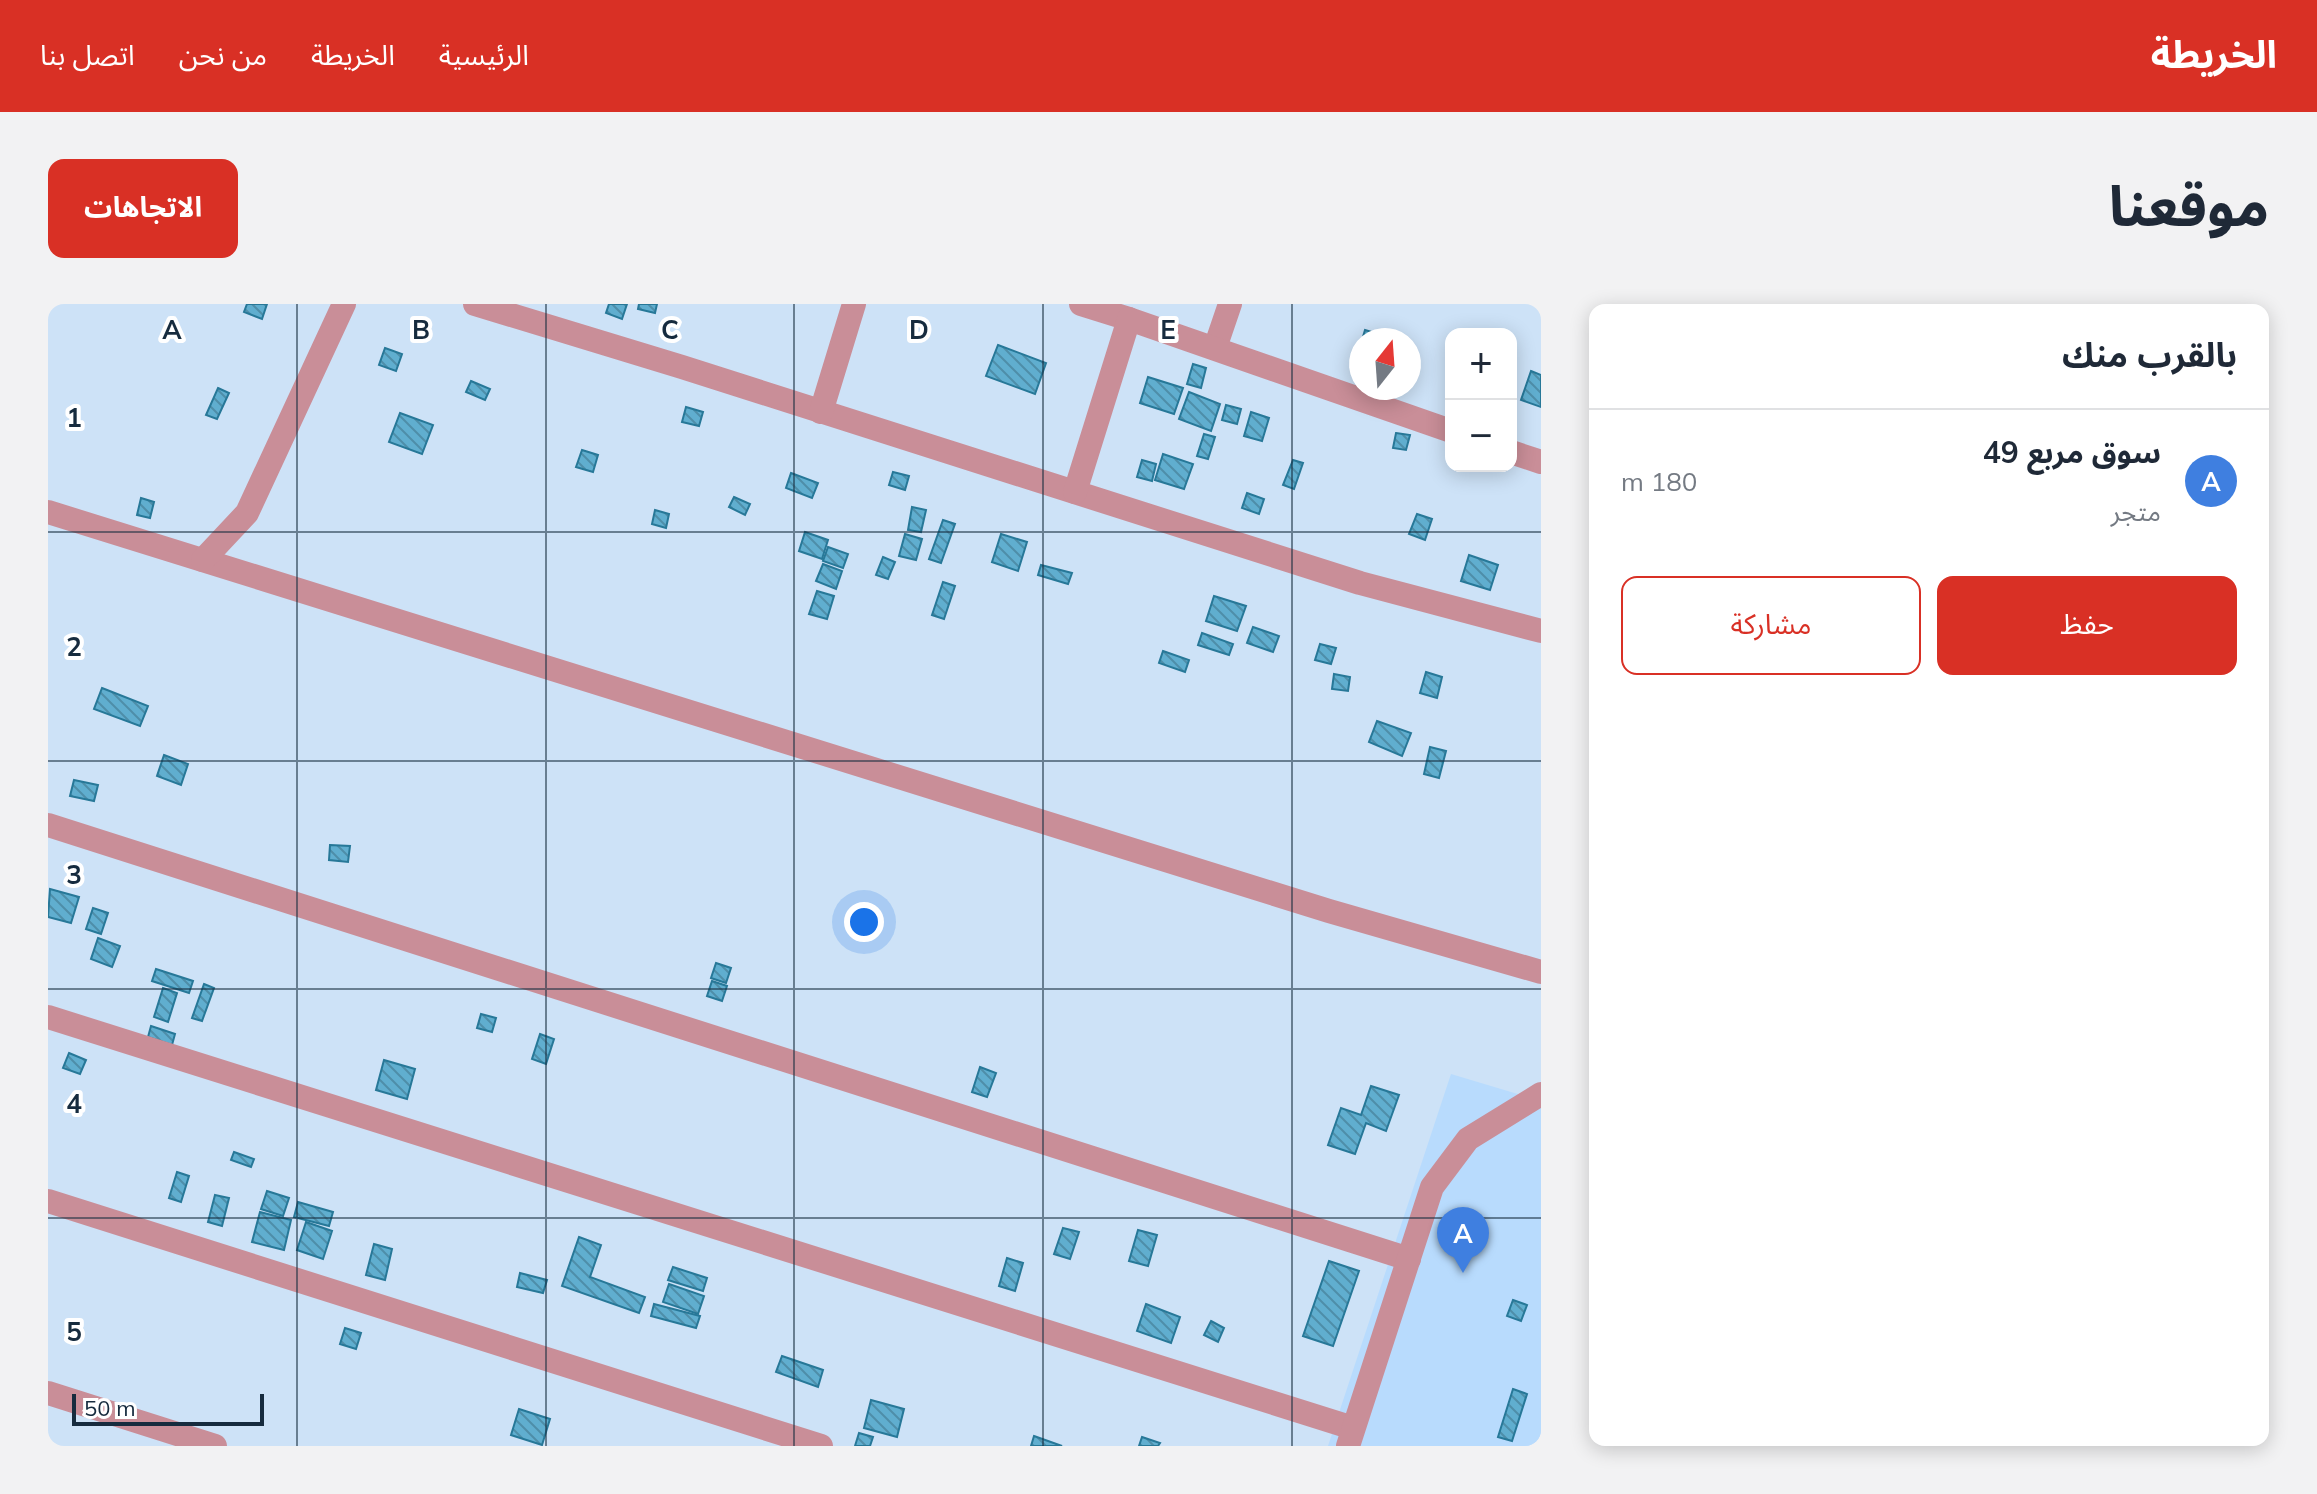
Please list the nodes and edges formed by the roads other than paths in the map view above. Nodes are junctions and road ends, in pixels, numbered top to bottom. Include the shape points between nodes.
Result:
1 (344, 304) edge
2 (475, 304) edge
3 (854, 304) edge
4 (1081, 304) edge
5 (1230, 304) edge
6 (1129, 319) junction
7 (1215, 348) junction
8 (821, 412) junction
9 (1445, 429) edge
10 (1517, 454) edge
11 (1541, 462) edge
12 (1075, 492) junction
13 (48, 512) edge
14 (203, 560) junction
15 (1541, 631) edge
16 (48, 825) edge
17 (1541, 972) edge
18 (48, 1017) edge
19 (1541, 1094) edge
20 (48, 1201) edge
21 (1409, 1259) junction
22 (48, 1393) edge
23 (1350, 1437) edge
24 (215, 1446) edge
25 (821, 1446) edge

1 - 14 street via 247,513
2 - 8 street
3 - 8 street
4 - 6 street
5 - 7 street
6 - 7 street
6 - 12 street
7 - 9 street
8 - 12 street
10 - 11 street
12 - 15 street via 1360,583
13 - 14 street
14 - 17 street via 1329,911
16 - 21 street
18 - 23 street
19 - 21 street via 1468,1139 1432,1187
20 - 25 street
21 - 23 street
22 - 24 street

